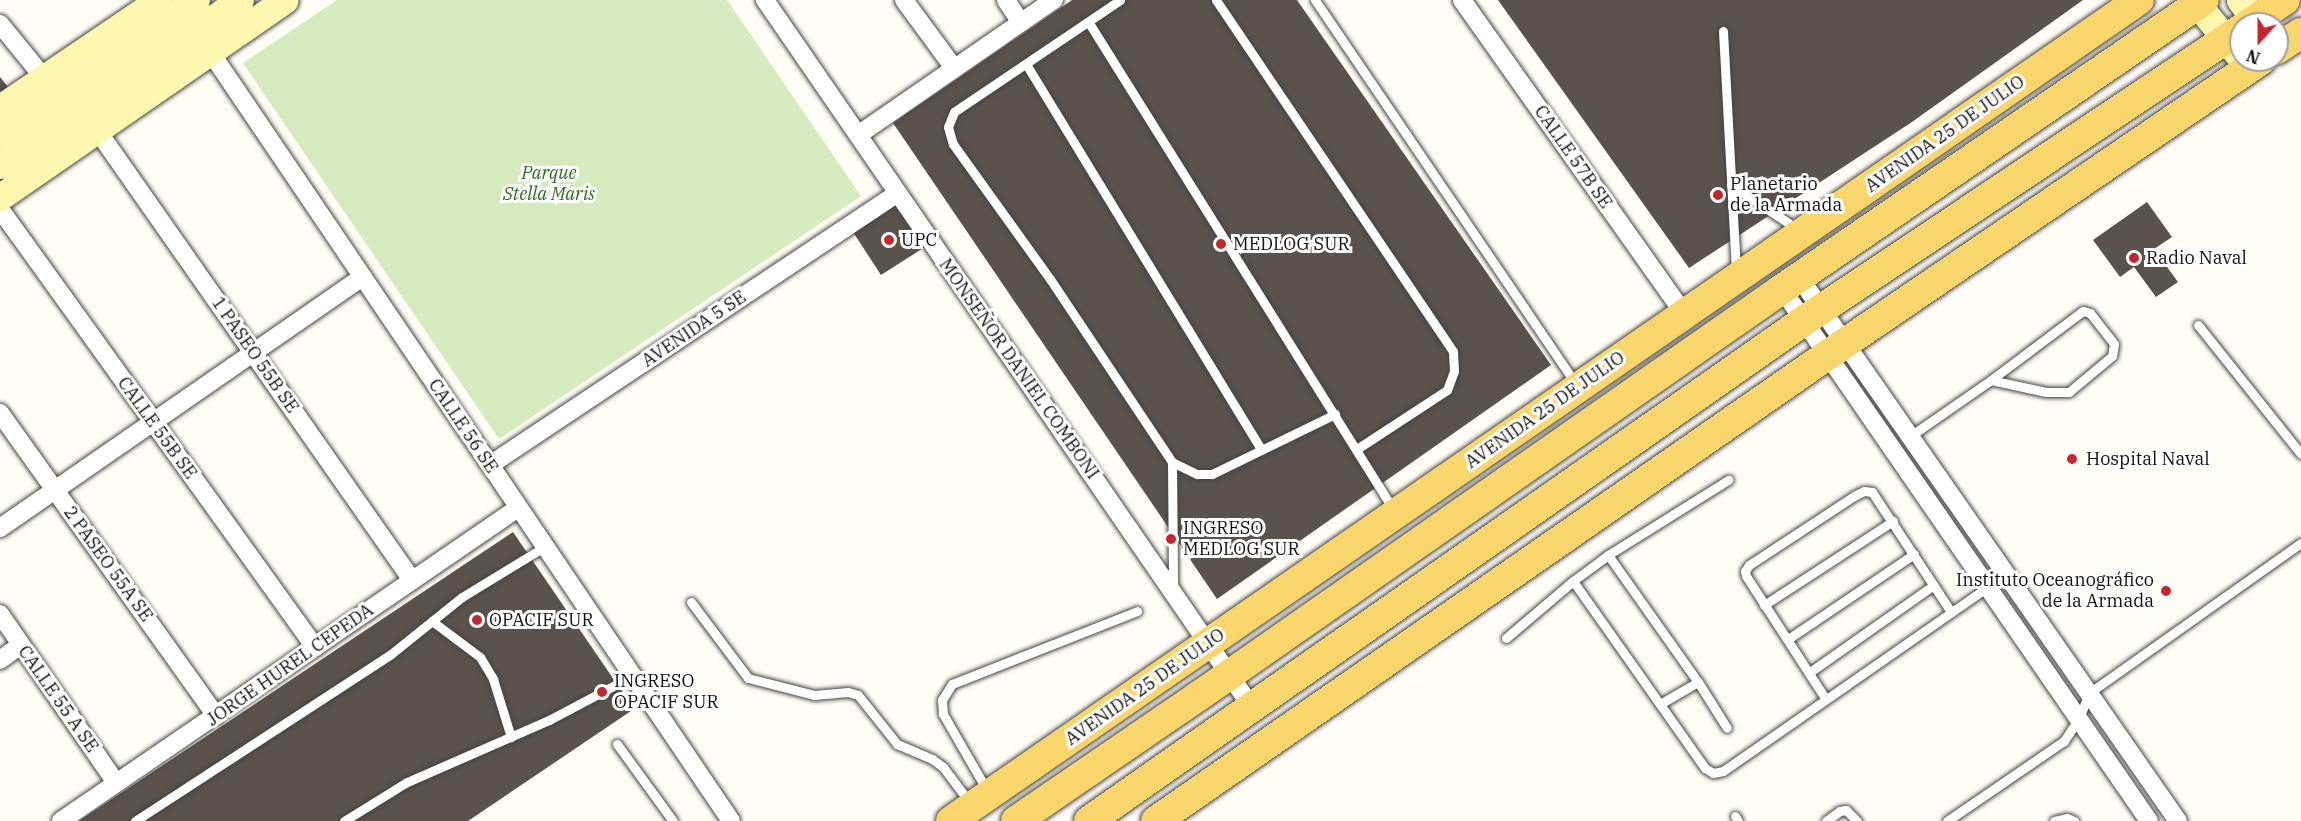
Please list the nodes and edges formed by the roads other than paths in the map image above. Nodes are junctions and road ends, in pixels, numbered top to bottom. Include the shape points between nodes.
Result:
1 (159, 0) edge
2 (196, 0) edge
3 (240, 0) edge
4 (285, 0) edge
5 (765, 0) edge
6 (904, 0) edge
7 (1006, 0) edge
8 (1054, 0) edge
9 (1120, 0) edge
10 (1216, 0) edge
11 (1315, 0) edge
12 (1462, 0) edge
13 (2139, 0) edge
14 (2285, 0) edge
15 (2198, 2) edge
16 (2273, 12) edge
17 (1021, 23) junction
18 (1089, 23) junction
19 (0, 24) edge
20 (2229, 25) edge
21 (1723, 31) dead end
22 (203, 41) junction
23 (2229, 49) edge
24 (2229, 51) edge
25 (1026, 64) junction
26 (954, 68) junction
27 (44, 78) junction
28 (0, 108) edge
29 (97, 130) junction
30 (0, 135) edge
31 (858, 135) junction
32 (0, 165) edge
33 (1731, 185) junction
34 (898, 193) junction
35 (0, 197) edge
36 (0, 209) edge
37 (1803, 232) junction
38 (363, 278) junction
39 (1736, 278) junction
40 (1789, 284) junction
41 (1822, 309) junction
42 (1684, 314) junction
43 (2198, 326) dead end
44 (1773, 343) junction
45 (1836, 349) junction
46 (253, 353) junction
47 (1992, 380) junction
48 (1578, 387) junction
49 (0, 413) edge
50 (1335, 414) junction
51 (153, 422) junction
52 (1910, 437) junction
53 (1893, 448) junction
54 (1357, 449) junction
55 (1262, 450) junction
56 (2301, 454) edge
57 (1172, 462) junction
58 (490, 465) junction
59 (1728, 480) dead end
60 (55, 490) junction
61 (518, 508) junction
62 (1396, 513) junction
63 (1893, 521) junction
64 (0, 528) edge
65 (2301, 543) edge
66 (544, 546) junction
67 (1914, 554) junction
68 (1608, 555) junction
69 (412, 580) junction
70 (1573, 581) junction
71 (1934, 585) junction
72 (1988, 587) junction
73 (1173, 594) junction
74 (691, 602) dead end
75 (1764, 604) junction
76 (1137, 611) dead end
77 (1951, 612) junction
78 (0, 614) edge
79 (432, 621) junction
80 (1506, 638) dead end
81 (1788, 639) junction
82 (1349, 641) junction
83 (1207, 643) junction
84 (21, 645) junction
85 (315, 647) junction
86 (0, 660) edge
87 (1810, 672) junction
88 (1229, 675) junction
89 (632, 676) junction
90 (1698, 682) junction
91 (2089, 693) junction
92 (1826, 698) junction
93 (1660, 704) junction
94 (1252, 709) junction
95 (216, 716) junction
96 (2079, 718) junction
97 (1727, 728) dead end
98 (1287, 731) junction
99 (511, 737) junction
100 (617, 744) dead end
101 (116, 783) junction
102 (971, 807) edge
103 (61, 821) edge
104 (135, 821) edge
105 (344, 821) edge
106 (673, 821) edge
107 (731, 821) edge
108 (1016, 821) edge
109 (1089, 821) edge
110 (1156, 821) edge
111 (1826, 821) edge
112 (1857, 821) edge
113 (1947, 821) edge
114 (2054, 821) edge
115 (2074, 821) edge
116 (2149, 821) edge
117 (2178, 821) edge

1 - 27 main road
2 - 30 main road
3 - 22 main road
4 - 22 main road
5 - 31 street, MONSEÑOR DANIEL COMBONI
6 - 26 street
7 - 17 street
8 - 17 street
9 - 18 lane
10 - 54 lane via 1454,352 1454,371 1447,390
11 - 48 lane
12 - 42 street, CALLE 57B SE
13 - 37 main road, AVENIDA 25 DE JULIO
14 - 16 main road
15 - 20 main road
15 - 40 main road, AVENIDA 25 DE JULIO
17 - 26 street
18 - 25 lane
18 - 50 lane
19 - 27 street
21 - 33 lane
22 - 29 main road
22 - 32 main road
22 - 38 street, CALLE 56 SE
23 - 41 main road
24 - 45 main road
25 - 55 lane
25 - 57 lane via 954,112 948,127 953,144 1050,279
26 - 31 street
27 - 28 main road
29 - 35 main road
29 - 46 street, 1 PASEO 55B SE
31 - 34 street, MONSEÑOR DANIEL COMBONI
33 - 37 lane
33 - 39 lane
34 - 58 street, AVENIDA 5 SE
34 - 73 street, MONSEÑOR DANIEL COMBONI
36 - 51 street, CALLE 55B SE
37 - 39 main road, AVENIDA 25 DE JULIO
38 - 46 street
38 - 58 street, CALLE 56 SE
39 - 42 main road, AVENIDA 25 DE JULIO
40 - 41 street
40 - 41 main road via 1814,274 1816,284 1830,296
40 - 44 main road via 1774,310 1780,317 1780,328
40 - 88 main road, AVENIDA 25 DE JULIO
41 - 44 main road
41 - 45 street
42 - 48 main road, AVENIDA 25 DE JULIO
43 - 56 lane
44 - 82 main road
45 - 52 street
45 - 53 street
45 - 98 main road
46 - 51 street
46 - 69 street, 1 PASEO 55B SE
47 - 47 lane via 2083,311 2090,313 2114,344 2112,356 2069,392 2046,392
47 - 52 lane
48 - 62 main road, AVENIDA 25 DE JULIO
49 - 60 street, 2 PASEO 55A SE
50 - 54 lane
50 - 55 lane
51 - 60 street
51 - 85 street, CALLE 55B SE
52 - 53 street
52 - 91 street
53 - 72 street
54 - 62 lane
55 - 57 lane via 1212,474 1197,474
57 - 73 lane
58 - 61 street, CALLE 56 SE
59 - 68 lane
60 - 64 street
60 - 95 street, 2 PASEO 55A SE
61 - 66 street, CALLE 56 SE
61 - 69 street, JORGE HUREL CEPEDA
62 - 83 main road, AVENIDA 25 DE JULIO
63 - 67 lane
63 - 75 lane
63 - 75 lane via 1872,492 1854,496 1749,565 1746,576
65 - 91 lane
66 - 79 lane via 462,597
66 - 89 street, CALLE 56 SE
67 - 71 lane
67 - 81 lane
68 - 70 lane
68 - 90 lane
69 - 85 street, JORGE HUREL CEPEDA
70 - 80 lane
70 - 93 lane
71 - 77 lane
71 - 87 lane
72 - 77 lane
72 - 96 street
73 - 83 street, MONSEÑOR DANIEL COMBONI
74 - 102 lane via 748,678 814,695 858,695 897,744 943,767
75 - 81 lane
76 - 102 lane via 952,684 942,700 943,714
77 - 92 lane
78 - 84 street, CALLE 55 A SE
79 - 99 lane via 480,657 493,679
79 - 104 lane via 391,654
81 - 87 lane
82 - 94 main road
82 - 98 main road
83 - 88 street, MONSEÑOR DANIEL COMBONI
83 - 102 main road, AVENIDA 25 DE JULIO
84 - 86 street
84 - 101 street, CALLE 55 A SE
85 - 95 street, JORGE HUREL CEPEDA
87 - 92 lane
88 - 94 street, MONSEÑOR DANIEL COMBONI
88 - 108 main road, AVENIDA 25 DE JULIO
89 - 99 lane
89 - 107 street, CALLE 56 SE
90 - 93 lane
90 - 97 lane
91 - 96 lane
91 - 117 street
92 - 93 lane via 1723,771 1713,773 1705,768
94 - 109 main road
95 - 101 street, JORGE HUREL CEPEDA
96 - 113 lane via 2064,741
96 - 116 street
98 - 110 main road
99 - 105 lane via 407,782
100 - 106 lane
101 - 103 street, JORGE HUREL CEPEDA
111 - 112 lane via 1846,810
114 - 115 lane

